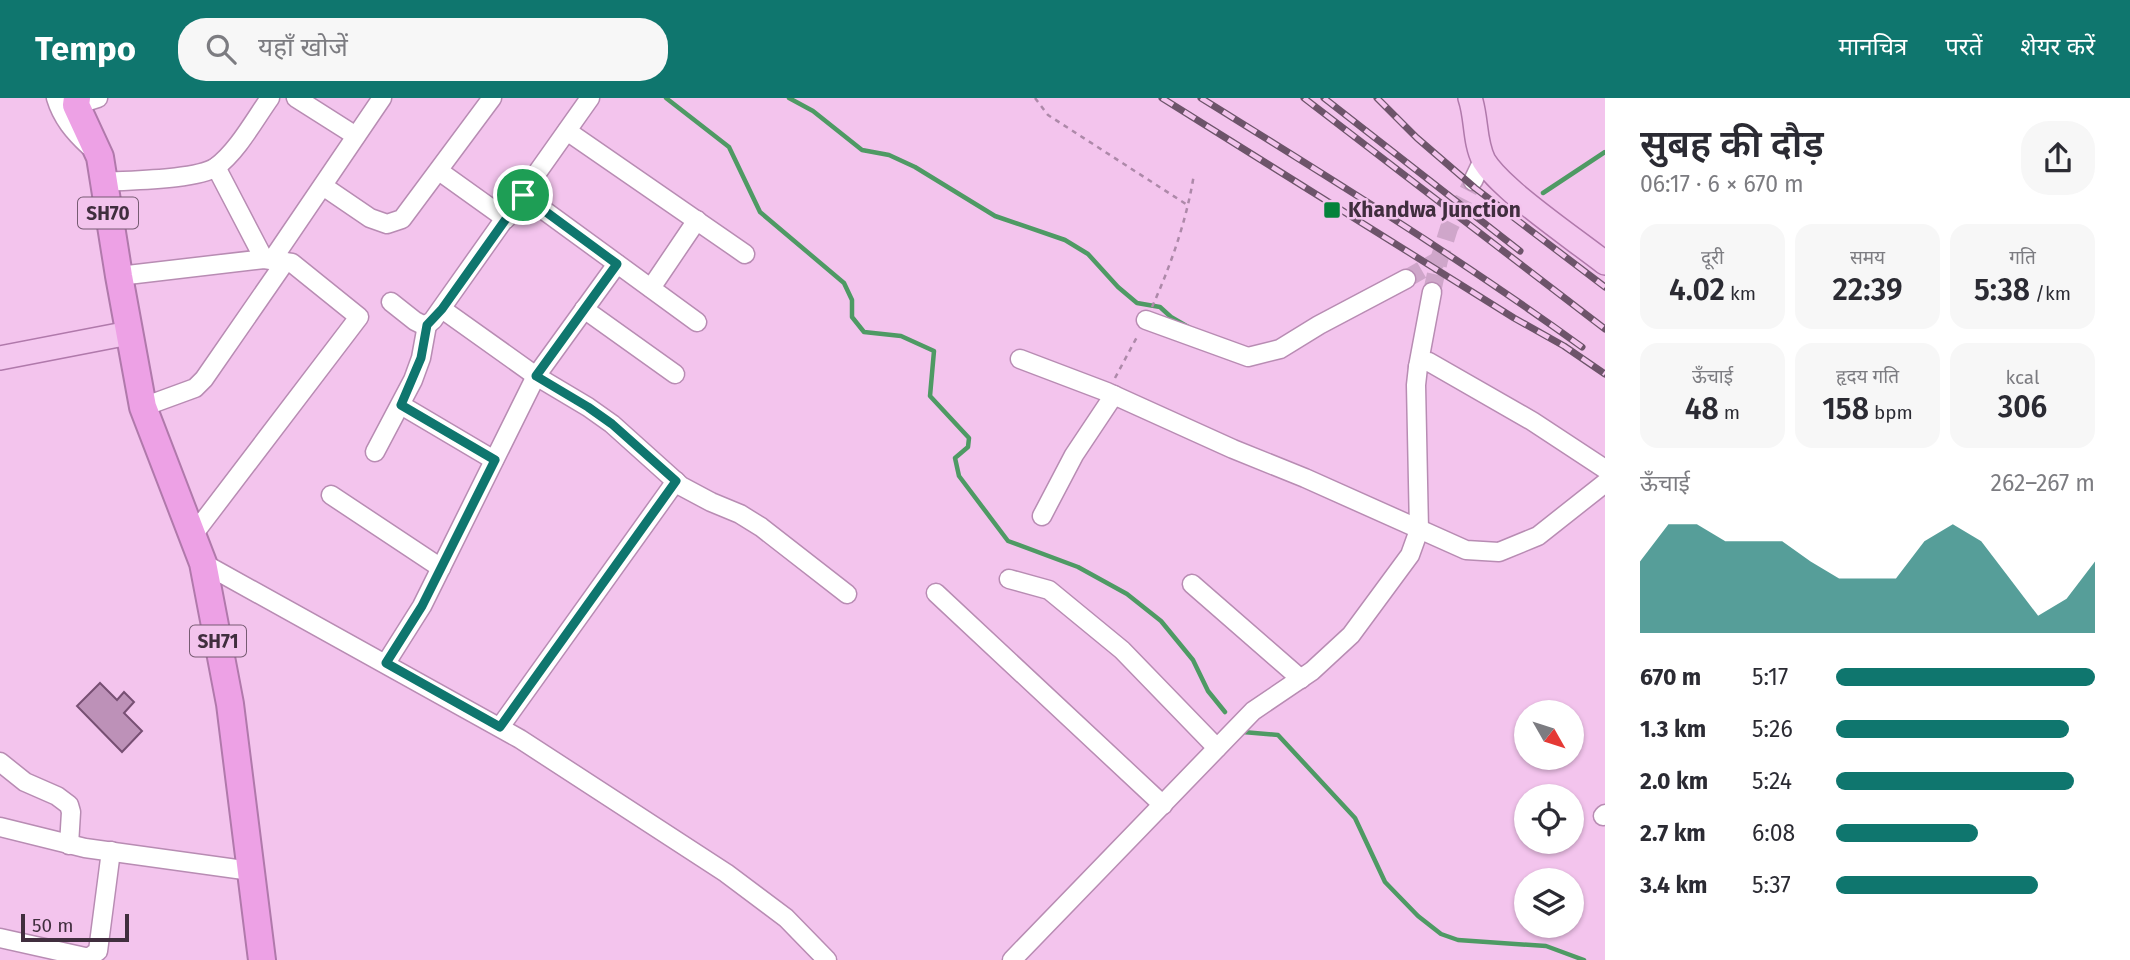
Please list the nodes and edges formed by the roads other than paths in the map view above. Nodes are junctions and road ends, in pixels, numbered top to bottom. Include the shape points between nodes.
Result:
1 (270, 98) edge
2 (296, 98) edge
3 (382, 98) edge
4 (492, 98) edge
5 (590, 98) edge
6 (1470, 98) edge
7 (77, 100) edge
8 (567, 131) junction
9 (356, 136) junction
10 (1483, 160) junction
11 (216, 167) junction
12 (102, 169) junction
13 (439, 171) junction
14 (1473, 181) tunnel mouth
15 (323, 186) junction
16 (523, 195) junction
17 (506, 219) junction
18 (696, 220) junction
19 (745, 254) dead end
20 (274, 261) junction
21 (1605, 263) edge
22 (617, 264) junction
23 (119, 276) junction
24 (1406, 279) tunnel mouth
25 (650, 288) junction
26 (1432, 292) tunnel mouth
27 (391, 302) dead end
28 (442, 309) junction
29 (584, 309) junction
30 (1146, 320) road end
31 (697, 321) dead end
32 (427, 325) junction
33 (129, 333) junction
34 (0, 358) edge
35 (1020, 359) dead end
36 (1418, 367) junction
37 (674, 374) dead end
38 (536, 376) junction
39 (1111, 394) junction
40 (401, 405) junction
41 (144, 407) junction
42 (375, 452) dead end
43 (495, 460) junction
44 (1605, 469) edge
45 (676, 481) junction
46 (1605, 483) edge
47 (331, 495) dead end
48 (1042, 516) dead end
49 (1419, 530) junction
50 (193, 535) junction
51 (202, 563) junction
52 (441, 568) junction
53 (1009, 579) dead end
54 (1192, 584) dead end
55 (936, 593) dead end
56 (847, 594) dead end
57 (386, 663) junction
58 (1301, 678) junction
59 (500, 727) junction
60 (1217, 748) junction
61 (0, 762) edge
62 (1163, 805) junction
63 (0, 827) edge
64 (69, 845) junction
65 (111, 852) junction
66 (251, 872) junction
67 (0, 937) edge
68 (262, 960) edge
69 (827, 960) edge
70 (1012, 960) edge

1 - 11 street
2 - 9 street
3 - 9 street
4 - 13 street
5 - 8 street
6 - 10 main road
7 - 12 highway, SH70
8 - 16 street
8 - 18 street
9 - 15 street
10 - 14 street
10 - 21 main road via 1529,206
11 - 12 street via 200,174
11 - 20 street
12 - 23 highway, SH70
13 - 15 street via 402,219 387,224 370,218
13 - 17 street
15 - 20 street
16 - 17 street
16 - 22 street
17 - 28 street
18 - 19 street
18 - 25 street
20 - 23 street
20 - 41 street via 204,379
20 - 50 street via 292,264 359,317
22 - 25 street
22 - 29 street
23 - 33 highway, SH70
24 - 30 street via 1280,349 1248,357
25 - 31 street
26 - 36 street
27 - 32 street
28 - 32 street
28 - 38 street
29 - 37 street
29 - 38 street
32 - 40 street via 421,358
33 - 34 main road
33 - 41 highway, SH71
35 - 39 street
36 - 44 street via 1429,362
36 - 49 street
38 - 43 street
38 - 45 street via 612,424
39 - 48 street
39 - 49 street
40 - 42 street
40 - 43 street
41 - 50 highway, SH71
43 - 52 street
45 - 56 street via 761,527
45 - 59 street
46 - 49 street via 1538,536 1499,552 1466,550
47 - 52 street
49 - 58 street via 1410,555 1351,635
50 - 51 highway, SH71
51 - 57 street
51 - 66 highway, SH71 via 230,704
52 - 57 street
53 - 60 street via 1049,590 1122,650
54 - 58 street
55 - 62 street
57 - 59 street
58 - 60 street via 1254,711
59 - 69 street via 726,873 786,918
60 - 62 street
61 - 64 street via 12,774 69,805
62 - 70 street
63 - 64 street
64 - 65 street
65 - 66 street
65 - 67 street via 95,955 85,957
66 - 68 highway, SH71

